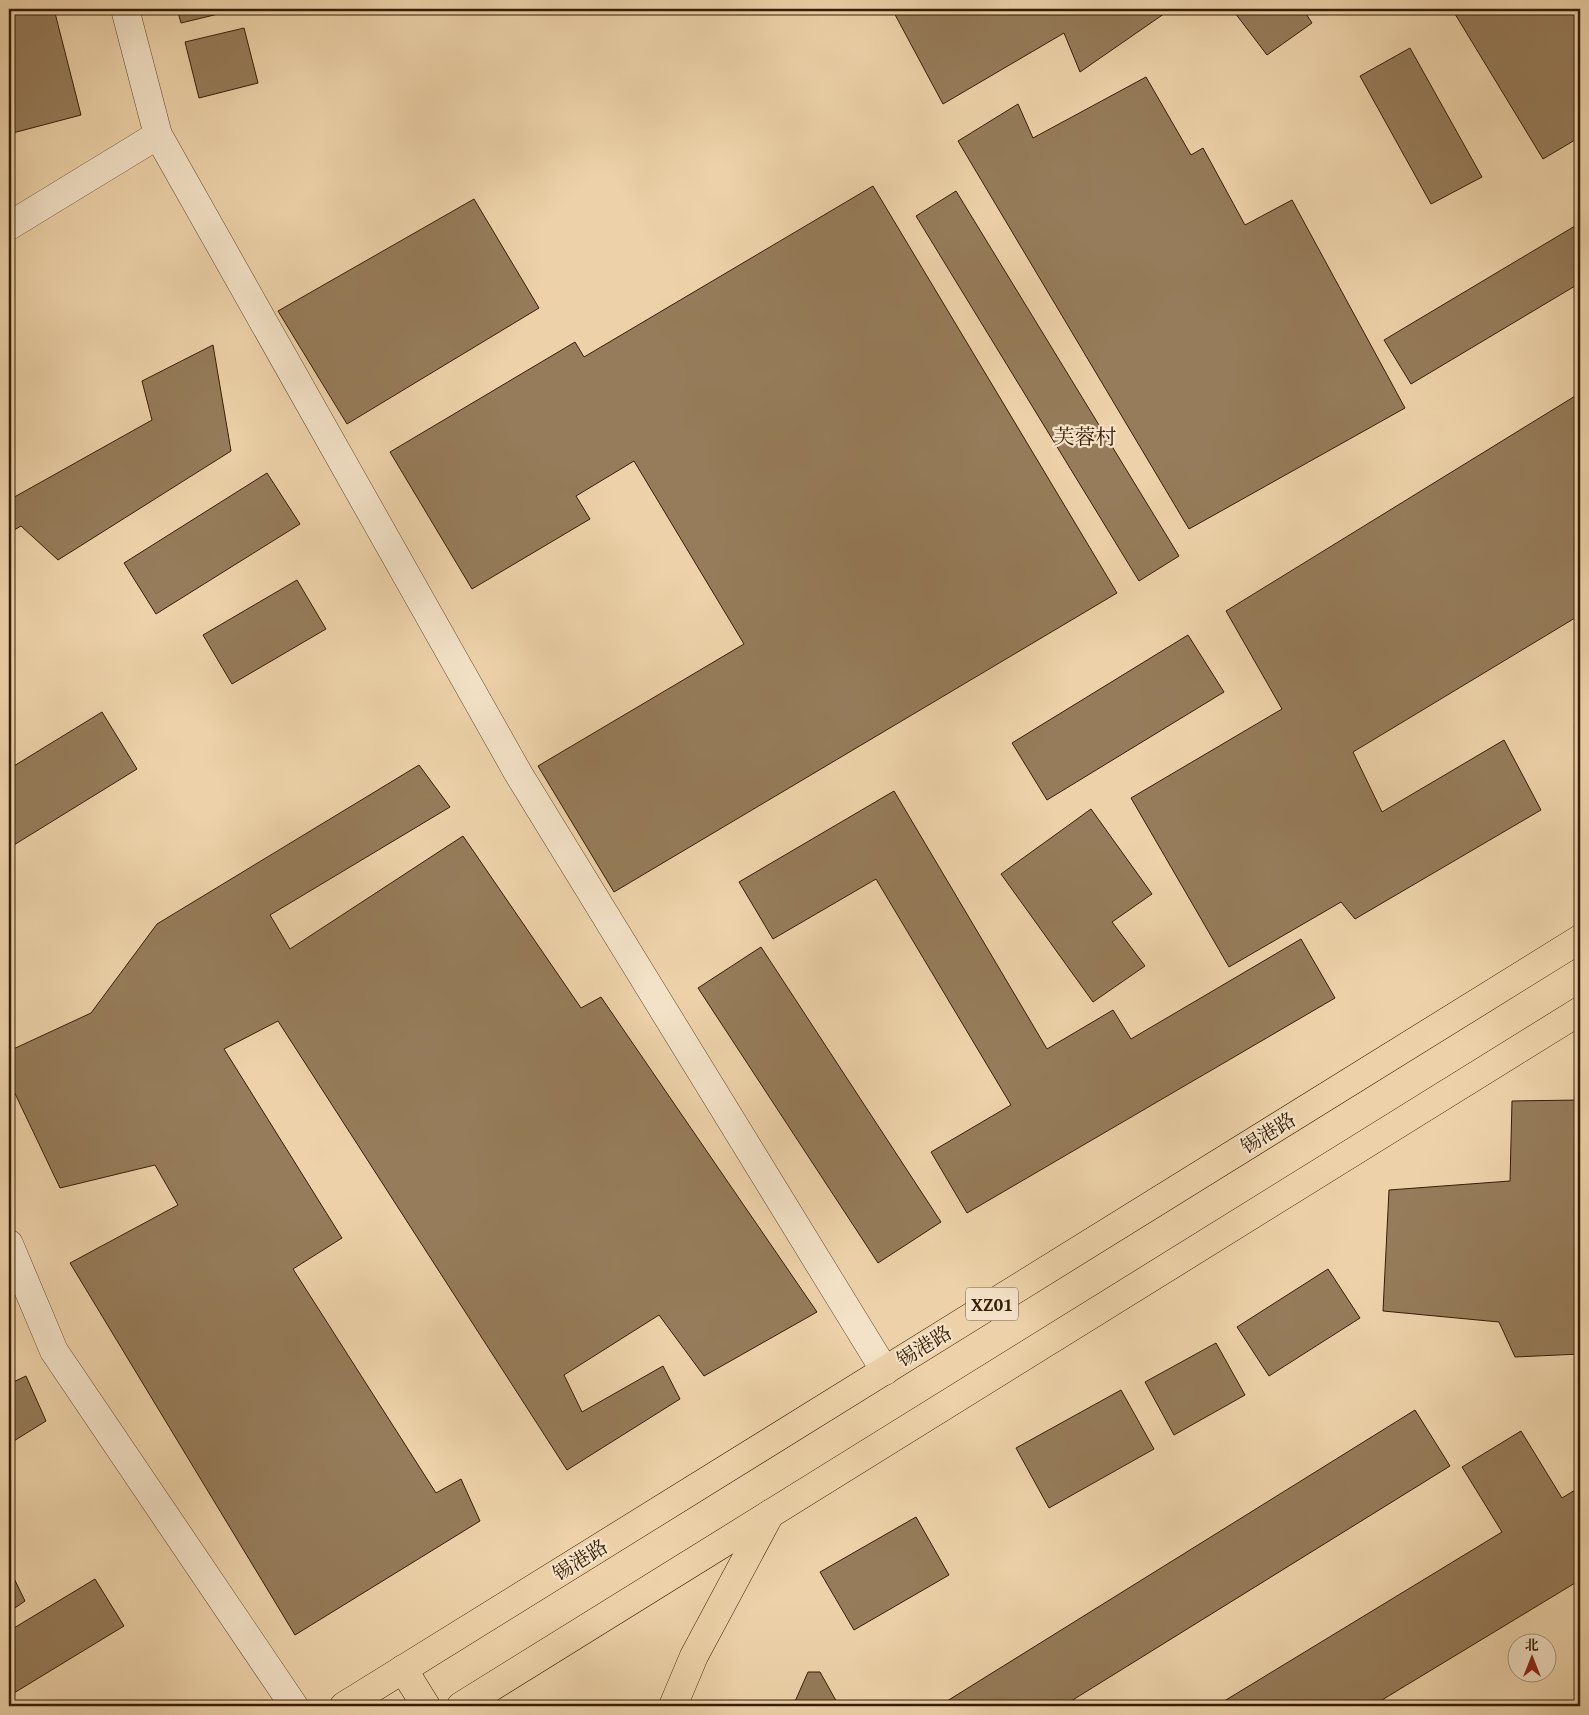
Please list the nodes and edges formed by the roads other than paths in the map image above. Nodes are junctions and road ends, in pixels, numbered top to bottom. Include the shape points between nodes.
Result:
1 (125, 9) edge
2 (158, 135) junction
3 (9, 226) edge
4 (1580, 939) edge
5 (1580, 1011) edge
6 (9, 1244) edge
7 (885, 1371) junction
8 (771, 1512) junction
9 (403, 1669) junction
10 (362, 1702) edge
11 (294, 1706) edge
12 (426, 1706) edge
13 (461, 1706) edge
14 (673, 1706) edge

1 - 2 street
2 - 3 street
2 - 7 street via 518,773
4 - 7 main road, 锡港路 / XZ01
5 - 8 main road
6 - 11 street via 54,1351
7 - 9 main road, 锡港路 / XZ01
8 - 13 main road
8 - 14 main road via 694,1656
9 - 10 main road, 锡港路 / XZ01
9 - 12 main road

